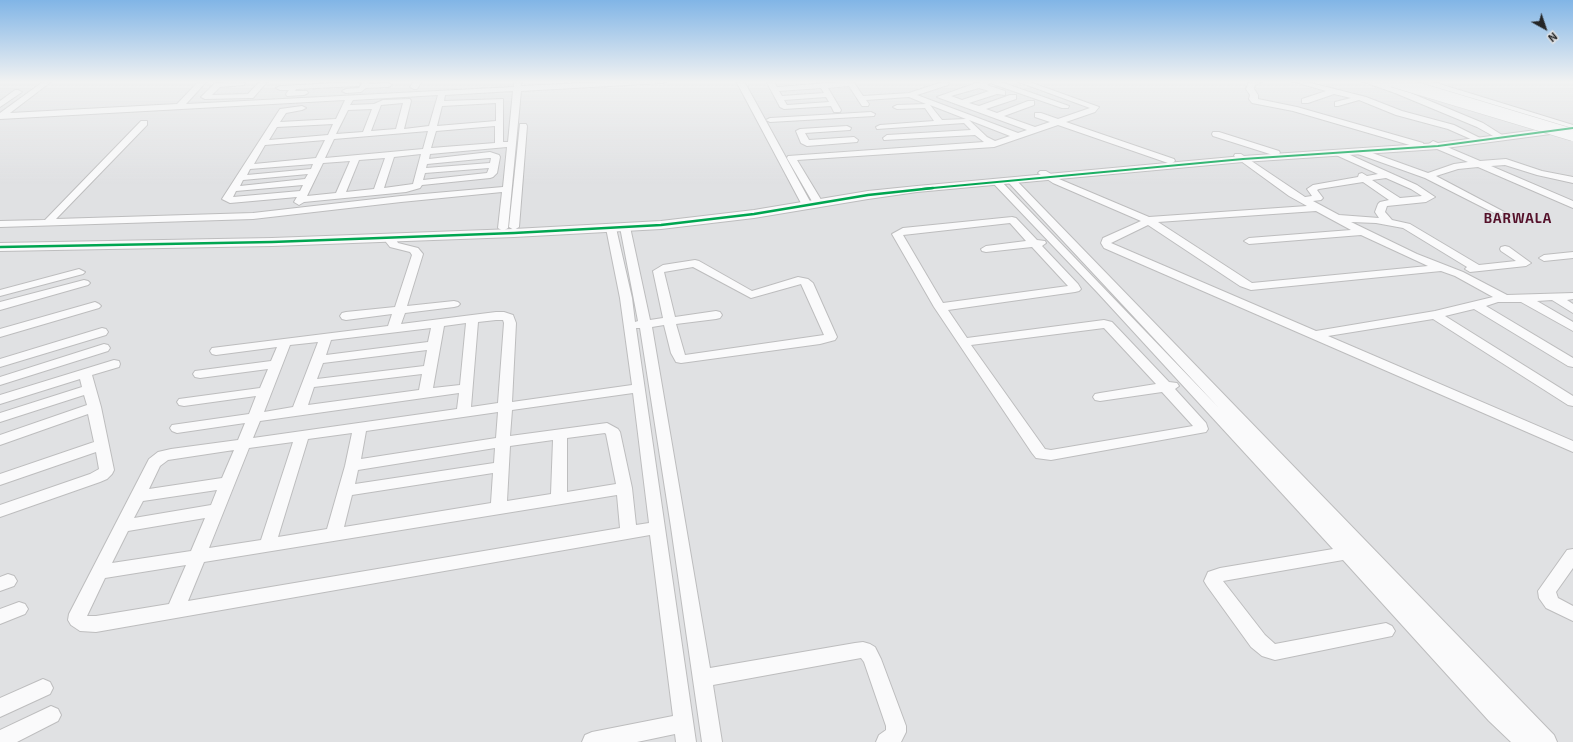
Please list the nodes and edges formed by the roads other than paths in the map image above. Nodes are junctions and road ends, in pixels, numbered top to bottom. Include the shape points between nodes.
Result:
1 (500, 115) joint
2 (280, 116) edge
3 (323, 116) edge
4 (331, 116) edge
5 (341, 116) edge
6 (373, 116) edge
7 (404, 116) edge
8 (435, 116) junction
9 (459, 116) edge
10 (517, 116) edge
11 (519, 116) edge
12 (760, 116) edge
13 (768, 116) edge
14 (841, 116) junction
15 (847, 116) edge
16 (872, 116) edge
17 (903, 116) joint
18 (934, 116) edge
19 (967, 116) edge
20 (996, 116) edge
21 (1036, 116) edge
22 (1040, 116) edge
23 (1076, 116) edge
24 (1317, 116) edge
25 (1408, 116) edge
26 (1459, 116) edge
27 (1492, 116) edge
28 (1517, 116) edge
29 (1525, 116) edge
30 (1530, 116) edge
31 (770, 120) junction
32 (939, 122) junction
33 (1058, 122) junction
34 (144, 123) dead end
35 (1016, 123) junction
36 (273, 125) junction
37 (880, 127) junction
38 (847, 128) junction
39 (1572, 129) edge
40 (1035, 130) junction
41 (1543, 131) junction
42 (399, 132) junction
43 (977, 132) junction
44 (268, 134) junction
45 (366, 134) junction
46 (1216, 134) dead end
47 (1498, 135) junction
48 (1019, 136) junction
49 (330, 137) junction
50 (475, 138) junction
51 (887, 138) junction
52 (1476, 138) junction
53 (854, 140) junction
54 (287, 141) junction
55 (1573, 141) edge
56 (262, 143) junction
57 (512, 144) junction
58 (994, 144) junction
59 (499, 145) junction
60 (1420, 145) junction
61 (1435, 145) junction
62 (1381, 150) junction
63 (427, 151) junction
64 (896, 151) junction
65 (1362, 152) junction
66 (862, 153) junction
67 (1276, 153) junction
68 (1339, 153) junction
69 (390, 154) junction
70 (480, 156) junction
71 (355, 158) junction
72 (791, 158) junction
73 (1240, 158) junction
74 (1350, 158) junction
75 (319, 161) junction
76 (1171, 161) junction
77 (424, 162) junction
78 (274, 164) junction
79 (1477, 164) junction
80 (494, 165) junction
81 (247, 167) junction
82 (314, 171) junction
83 (421, 171) junction
84 (1441, 171) junction
85 (1387, 175) junction
86 (1046, 176) junction
87 (1428, 176) junction
88 (240, 178) junction
89 (1364, 178) junction
90 (1012, 180) junction
91 (1573, 180) edge
92 (308, 182) junction
93 (997, 182) junction
94 (418, 183) junction
95 (233, 189) junction
96 (507, 189) junction
97 (378, 192) junction
98 (340, 196) junction
99 (301, 197) junction
100 (1303, 200) junction
101 (1398, 200) junction
102 (811, 202) junction
103 (1573, 205) edge
104 (1317, 208) junction
105 (294, 211) junction
106 (1503, 214) dead end
107 (1337, 218) junction
108 (1148, 221) junction
109 (48, 222) junction
110 (1388, 222) junction
111 (0, 224) edge
112 (618, 227) junction
113 (508, 228) junction
114 (1363, 232) junction
115 (390, 238) junction
116 (0, 240) edge
117 (1249, 240) dead end
118 (1060, 241) junction
119 (1034, 244) junction
120 (0, 247) edge
121 (986, 248) dead end
122 (1505, 249) dead end
123 (1573, 255) edge
124 (1544, 258) dead end
125 (1440, 268) junction
126 (1477, 268) junction
127 (1454, 272) junction
128 (0, 293) edge
129 (1553, 296) junction
130 (1573, 296) edge
131 (1522, 297) junction
132 (1504, 298) junction
133 (454, 304) dead end
134 (1475, 304) junction
135 (0, 306) edge
136 (95, 306) dead end
137 (940, 307) junction
138 (1573, 309) edge
139 (400, 310) junction
140 (716, 315) dead end
141 (1435, 315) junction
142 (346, 316) dead end
143 (472, 319) junction
144 (670, 321) junction
145 (438, 324) junction
146 (638, 325) junction
147 (1573, 327) edge
148 (393, 330) junction
149 (102, 332) dead end
150 (0, 333) edge
151 (1315, 335) junction
152 (326, 338) junction
153 (285, 342) junction
154 (963, 342) junction
155 (434, 345) junction
156 (104, 348) dead end
157 (216, 351) dead end
158 (318, 360) junction
159 (0, 363) edge
160 (1573, 363) edge
161 (114, 364) dead end
162 (276, 364) junction
163 (430, 369) junction
164 (85, 373) junction
165 (200, 374) dead end
166 (0, 381) edge
167 (1204, 382) junction
168 (309, 384) junction
169 (1188, 384) junction
170 (1166, 387) junction
171 (466, 388) junction
172 (639, 388) junction
173 (89, 389) junction
174 (265, 391) junction
175 (425, 394) junction
176 (1100, 397) dead end
177 (0, 400) edge
178 (184, 402) dead end
179 (1573, 402) edge
180 (94, 407) junction
181 (505, 407) junction
182 (299, 411) junction
183 (464, 413) junction
184 (0, 418) edge
185 (254, 418) junction
186 (360, 427) junction
187 (177, 428) dead end
188 (560, 434) junction
189 (302, 435) junction
190 (0, 440) edge
191 (503, 442) junction
192 (243, 444) junction
193 (101, 445) junction
194 (1573, 447) edge
195 (352, 466) junction
196 (502, 467) junction
197 (0, 480) edge
198 (227, 483) junction
199 (624, 488) junction
200 (345, 491) junction
201 (138, 496) junction
202 (559, 498) junction
203 (499, 507) junction
204 (216, 510) junction
205 (0, 511) edge
206 (124, 526) junction
207 (657, 528) junction
208 (334, 533) junction
209 (629, 533) junction
210 (268, 544) junction
211 (1346, 553) junction
212 (1573, 555) edge
213 (197, 556) junction
214 (100, 572) junction
215 (19, 609) dead end
216 (175, 610) junction
217 (1573, 614) edge
218 (0, 616) edge
219 (1386, 631) dead end
220 (703, 678) junction
221 (43, 688) dead end
222 (0, 708) edge
223 (51, 714) dead end
224 (685, 733) edge
225 (0, 740) edge
226 (592, 742) edge
227 (712, 742) edge
228 (886, 742) edge
229 (1526, 742) edge
230 (1547, 742) edge

1 - 50 street
1 - 59 street
2 - 36 street
3 - 36 street
4 - 44 street
5 - 49 street
6 - 45 street
7 - 42 street
8 - 9 street
8 - 42 street
8 - 50 street
8 - 63 street
10 - 57 street
11 - 113 street
12 - 102 street
13 - 31 street
14 - 15 street
14 - 31 street
14 - 38 street
16 - 37 street
17 - 32 street
17 - 37 street
18 - 32 street
19 - 48 street
20 - 35 street
21 - 35 street
22 - 33 street
23 - 33 street
24 - 60 street
25 - 52 street via 1451,127
26 - 47 street
27 - 41 main road
28 - 39 highway, bridge
29 - 39 highway
30 - 39 main road
31 - 72 street
32 - 43 street via 965,121
33 - 40 street
33 - 76 street
34 - 109 street
35 - 40 street
36 - 44 street
37 - 51 street
38 - 53 street
38 - 53 street via 800,131 807,142
39 - 41 main road
40 - 48 street
41 - 47 main road
41 - 55 main road
41 - 61 main road
42 - 45 street
43 - 51 street
43 - 58 street
44 - 56 street
45 - 49 street
46 - 67 street
47 - 52 main road
48 - 58 street
49 - 54 street
49 - 75 street
50 - 59 street
50 - 63 street
50 - 70 street
51 - 64 street
52 - 61 main road
53 - 66 street
54 - 56 street
54 - 78 street
56 - 81 street
57 - 59 street
57 - 96 street
58 - 64 street
60 - 61 main road
60 - 67 main road
61 - 62 main road
61 - 79 street
62 - 65 main road
62 - 84 street
63 - 69 street
63 - 77 street
64 - 66 street
65 - 68 main road
65 - 87 street
66 - 72 street
67 - 73 main road
68 - 73 main road
68 - 74 street
69 - 71 street
69 - 97 street
70 - 77 street
70 - 80 street via 495,156
71 - 75 street
71 - 98 street
72 - 102 street
73 - 76 main road
73 - 86 main road
73 - 100 street
74 - 85 street
74 - 89 street via 1350,162
75 - 78 street
75 - 82 street
76 - 86 main road
77 - 83 street
78 - 81 street
79 - 84 street
79 - 91 street via 1509,162 1540,173
79 - 103 street
80 - 83 street
80 - 94 street via 492,174 487,176
81 - 88 street
82 - 88 street
82 - 92 street
83 - 94 street
84 - 87 street
85 - 89 street
85 - 101 street via 1430,197
86 - 90 main road
86 - 102 main road via 864,190
86 - 108 street
87 - 106 street
88 - 95 street
89 - 100 street via 1313,188 1318,198
89 - 101 street
90 - 93 main road
90 - 118 street
92 - 95 street
92 - 99 street
93 - 102 main road
93 - 118 street
94 - 97 street via 411,189
95 - 99 street via 228,200
96 - 105 street
96 - 113 street
97 - 98 street
98 - 99 street
99 - 105 street
100 - 104 street
101 - 110 street via 1382,205 1380,212
102 - 112 main road via 698,222
102 - 113 main road via 671,219
104 - 107 street
104 - 108 street
105 - 109 street via 253,216
107 - 110 street
107 - 114 street
108 - 125 street via 1251,287
108 - 151 street via 1107,240 1106,243 1114,249
109 - 111 street
110 - 126 street via 1410,228
112 - 115 main road
112 - 146 street
113 - 116 main road via 226,238
114 - 117 street
114 - 125 street
115 - 120 main road
115 - 139 street via 394,245 414,250 418,254
118 - 119 street
118 - 167 street
118 - 169 street
119 - 121 street
119 - 137 street via 1075,289
119 - 137 street via 1015,221 1010,220 899,232 898,236
122 - 126 street via 1526,263
123 - 124 street
125 - 127 street
126 - 127 street
127 - 132 street
128 - 135 street via 81,277
129 - 130 street
129 - 131 street
129 - 138 street
131 - 132 street
131 - 147 street
132 - 134 street
133 - 139 street
134 - 141 street
134 - 160 street
136 - 150 street
137 - 154 street
139 - 142 street
139 - 148 street
140 - 144 street
141 - 151 street
141 - 179 street
143 - 145 street
143 - 171 street
143 - 181 street via 504,316 509,318
144 - 144 street via 677,353 681,359 831,337 804,281 798,280 751,295 695,263 658,271
144 - 146 street
145 - 148 street
145 - 155 street
146 - 172 street
146 - 220 street via 679,527
148 - 152 street
149 - 159 street
151 - 194 street
152 - 153 street
152 - 158 street
153 - 157 street
153 - 162 street
154 - 170 street via 1104,324 1111,328
154 - 170 street via 1037,450 1046,456 1201,430 1199,423
155 - 158 street
155 - 163 street
156 - 166 street
158 - 168 street
161 - 164 street
162 - 165 street
162 - 174 street
163 - 168 street
163 - 175 street
164 - 173 street
164 - 177 street
167 - 169 street
167 - 230 street
168 - 182 street
169 - 170 street
169 - 211 street
170 - 176 street
171 - 175 street
171 - 183 street
172 - 181 street
172 - 207 street
173 - 180 street
173 - 184 street
174 - 178 street
174 - 185 street
175 - 182 street
180 - 190 street
180 - 193 street
181 - 183 street
181 - 191 street
182 - 185 street
183 - 186 street
185 - 187 street
185 - 192 street
186 - 189 street
186 - 195 street
188 - 191 street
188 - 199 street via 611,429
188 - 202 street
189 - 192 street
189 - 210 street
191 - 195 street
191 - 196 street
192 - 198 street
192 - 201 street via 163,456 154,463
193 - 197 street
193 - 205 street via 107,466 102,475
195 - 200 street
196 - 200 street
196 - 203 street
198 - 201 street
198 - 204 street
199 - 202 street
199 - 209 street
200 - 208 street
201 - 206 street
202 - 203 street
203 - 208 street
204 - 206 street
204 - 213 street
206 - 214 street
207 - 209 street
207 - 224 street
208 - 210 street
209 - 216 street
210 - 213 street
211 - 219 street via 1220,575 1214,577 1213,581 1258,641 1275,652
211 - 229 street via 1496,715
212 - 217 street via 1547,591 1552,603
213 - 214 street
213 - 216 street
214 - 216 street via 78,614 77,620 80,623 96,624
215 - 218 street
220 - 227 street
220 - 228 street via 863,650 872,659 896,726 896,732
221 - 222 street
223 - 225 street
224 - 226 street

